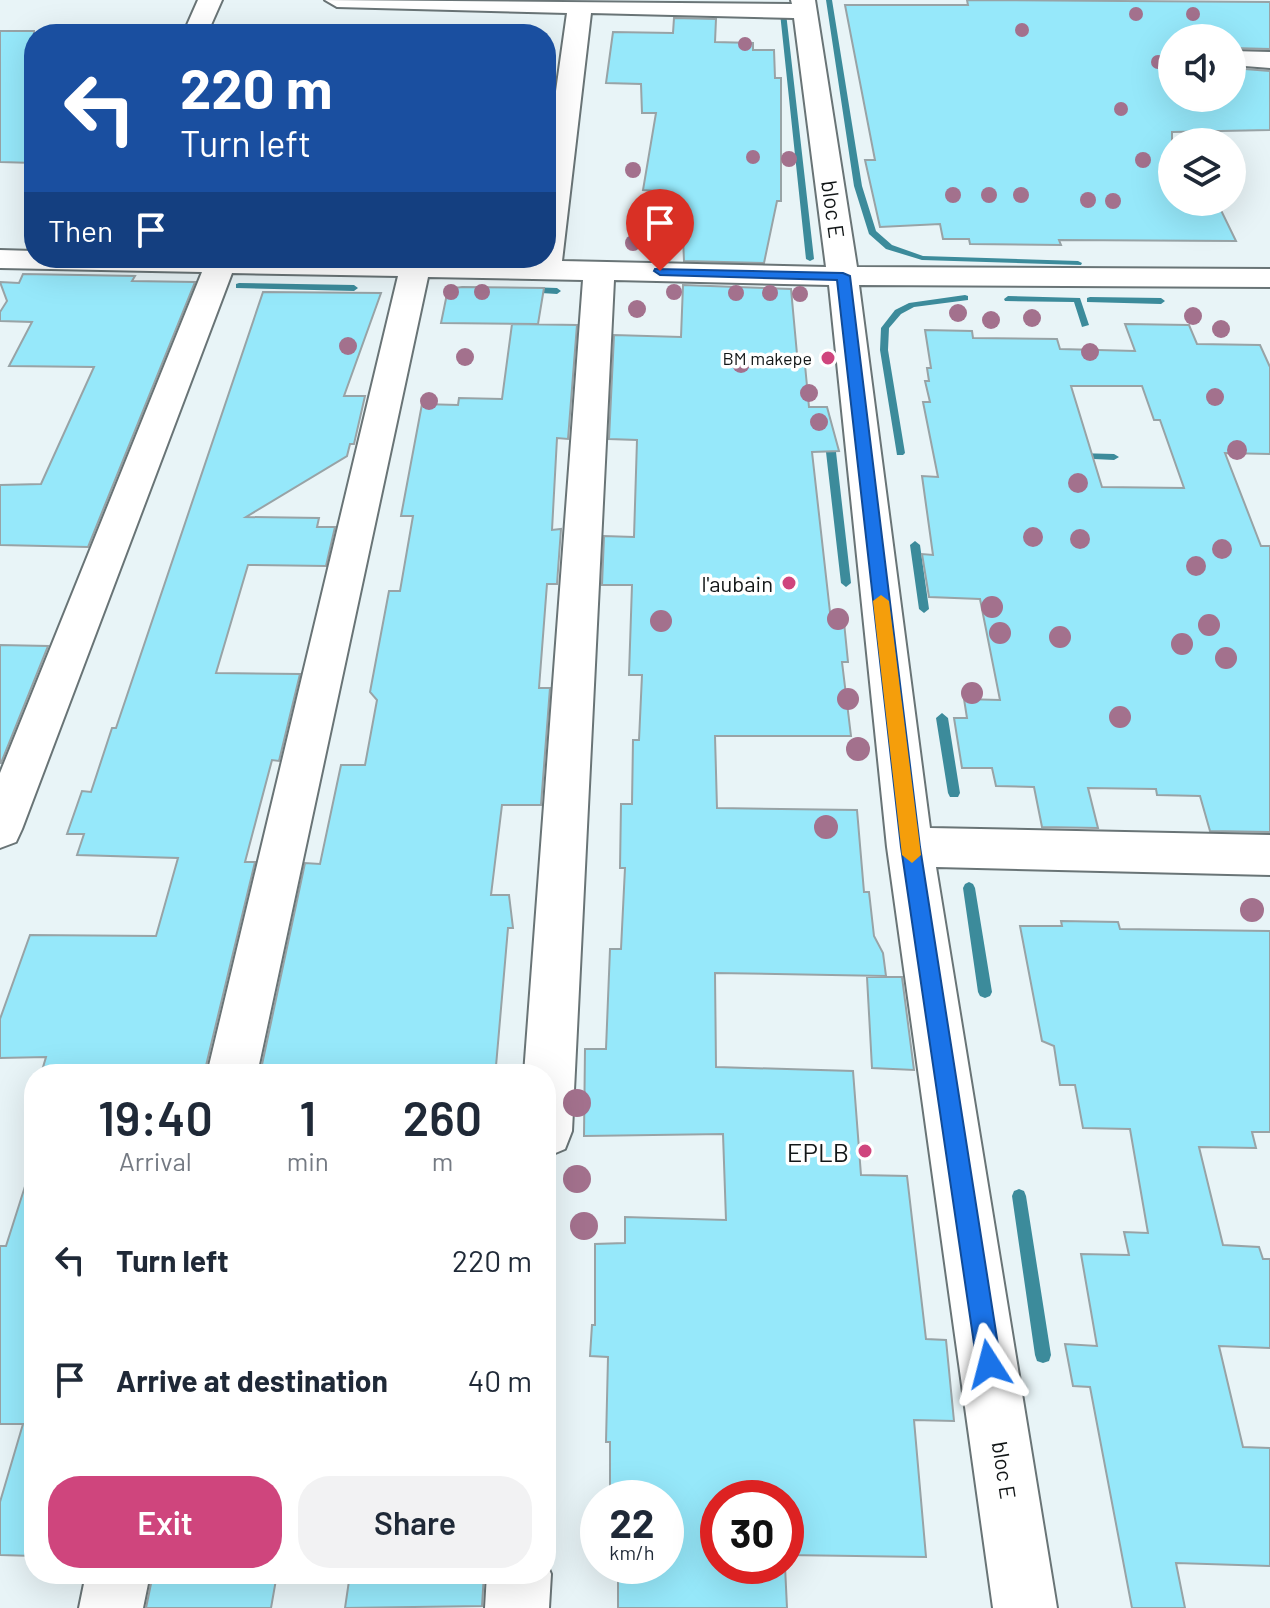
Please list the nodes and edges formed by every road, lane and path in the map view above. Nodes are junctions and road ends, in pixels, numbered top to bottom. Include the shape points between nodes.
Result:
1 (210, 0) edge
2 (337, 0) edge
3 (580, 2) edge
4 (803, 5) edge
5 (381, 8) edge
6 (199, 24) edge
7 (1246, 59) edge
8 (1270, 60) edge
9 (556, 190) edge
10 (1, 260) edge
11 (24, 260) edge
12 (218, 268) edge
13 (415, 268) edge
14 (546, 268) edge
15 (599, 269) junction
16 (843, 276) junction
17 (1270, 278) edge
18 (0, 829) edge
19 (910, 847) junction
20 (1270, 855) edge
21 (234, 1064) edge
22 (550, 1064) edge
23 (116, 1584) edge
24 (518, 1584) edge
25 (111, 1608) edge
26 (517, 1608) edge
27 (1025, 1608) edge

1 - 6 street
2 - 5 street
3 - 4 street
3 - 5 street
3 - 9 street
4 - 16 street, bloc E
7 - 8 street
10 - 11 street
12 - 18 street
13 - 21 street
14 - 15 street
15 - 16 street
15 - 22 street
16 - 17 street
16 - 19 street, bloc E
19 - 20 street
19 - 27 street, bloc E
23 - 25 street
24 - 26 street

